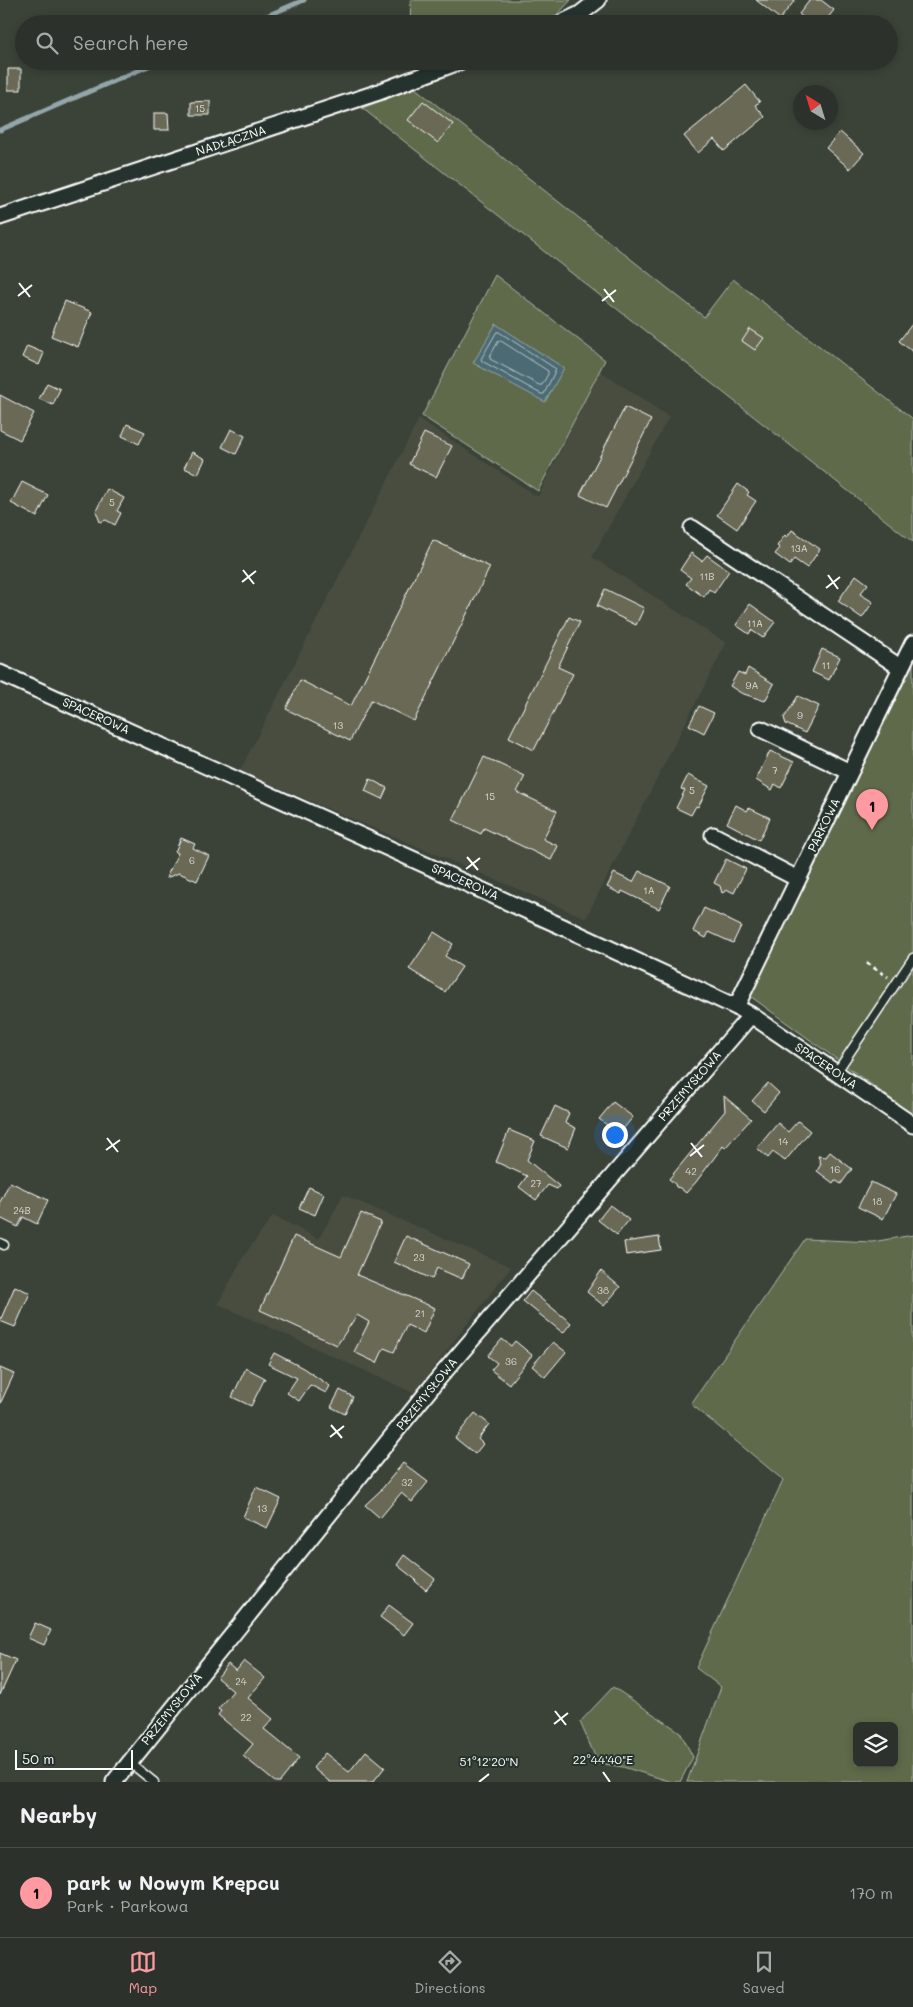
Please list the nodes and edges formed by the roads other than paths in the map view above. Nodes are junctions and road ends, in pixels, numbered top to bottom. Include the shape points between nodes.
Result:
1 (598, 0) edge
2 (578, 15) edge
3 (437, 70) edge
4 (0, 217) edge
5 (692, 528) dead end
6 (913, 643) edge
7 (901, 668) junction
8 (0, 672) edge
9 (761, 729) dead end
10 (850, 772) junction
11 (713, 836) dead end
12 (798, 879) junction
13 (913, 958) edge
14 (736, 1007) junction
15 (751, 1015) junction
16 (836, 1073) junction
17 (913, 1125) edge
18 (129, 1762) junction
19 (114, 1782) edge
20 (154, 1782) edge

1 - 2 street
3 - 4 street, NADŁĄCZNA
5 - 7 street
6 - 7 street, PARKOWA
7 - 10 street, PARKOWA
8 - 14 street, SPACEROWA
9 - 10 street
10 - 12 street, PARKOWA
11 - 12 street
12 - 14 street, PARKOWA
13 - 16 lane
14 - 15 street, SPACEROWA
15 - 16 street, SPACEROWA
15 - 18 street, PRZEMYSŁOWA via 438,1378
16 - 17 street, SPACEROWA
18 - 19 street, PRZEMYSŁOWA
18 - 20 lane

